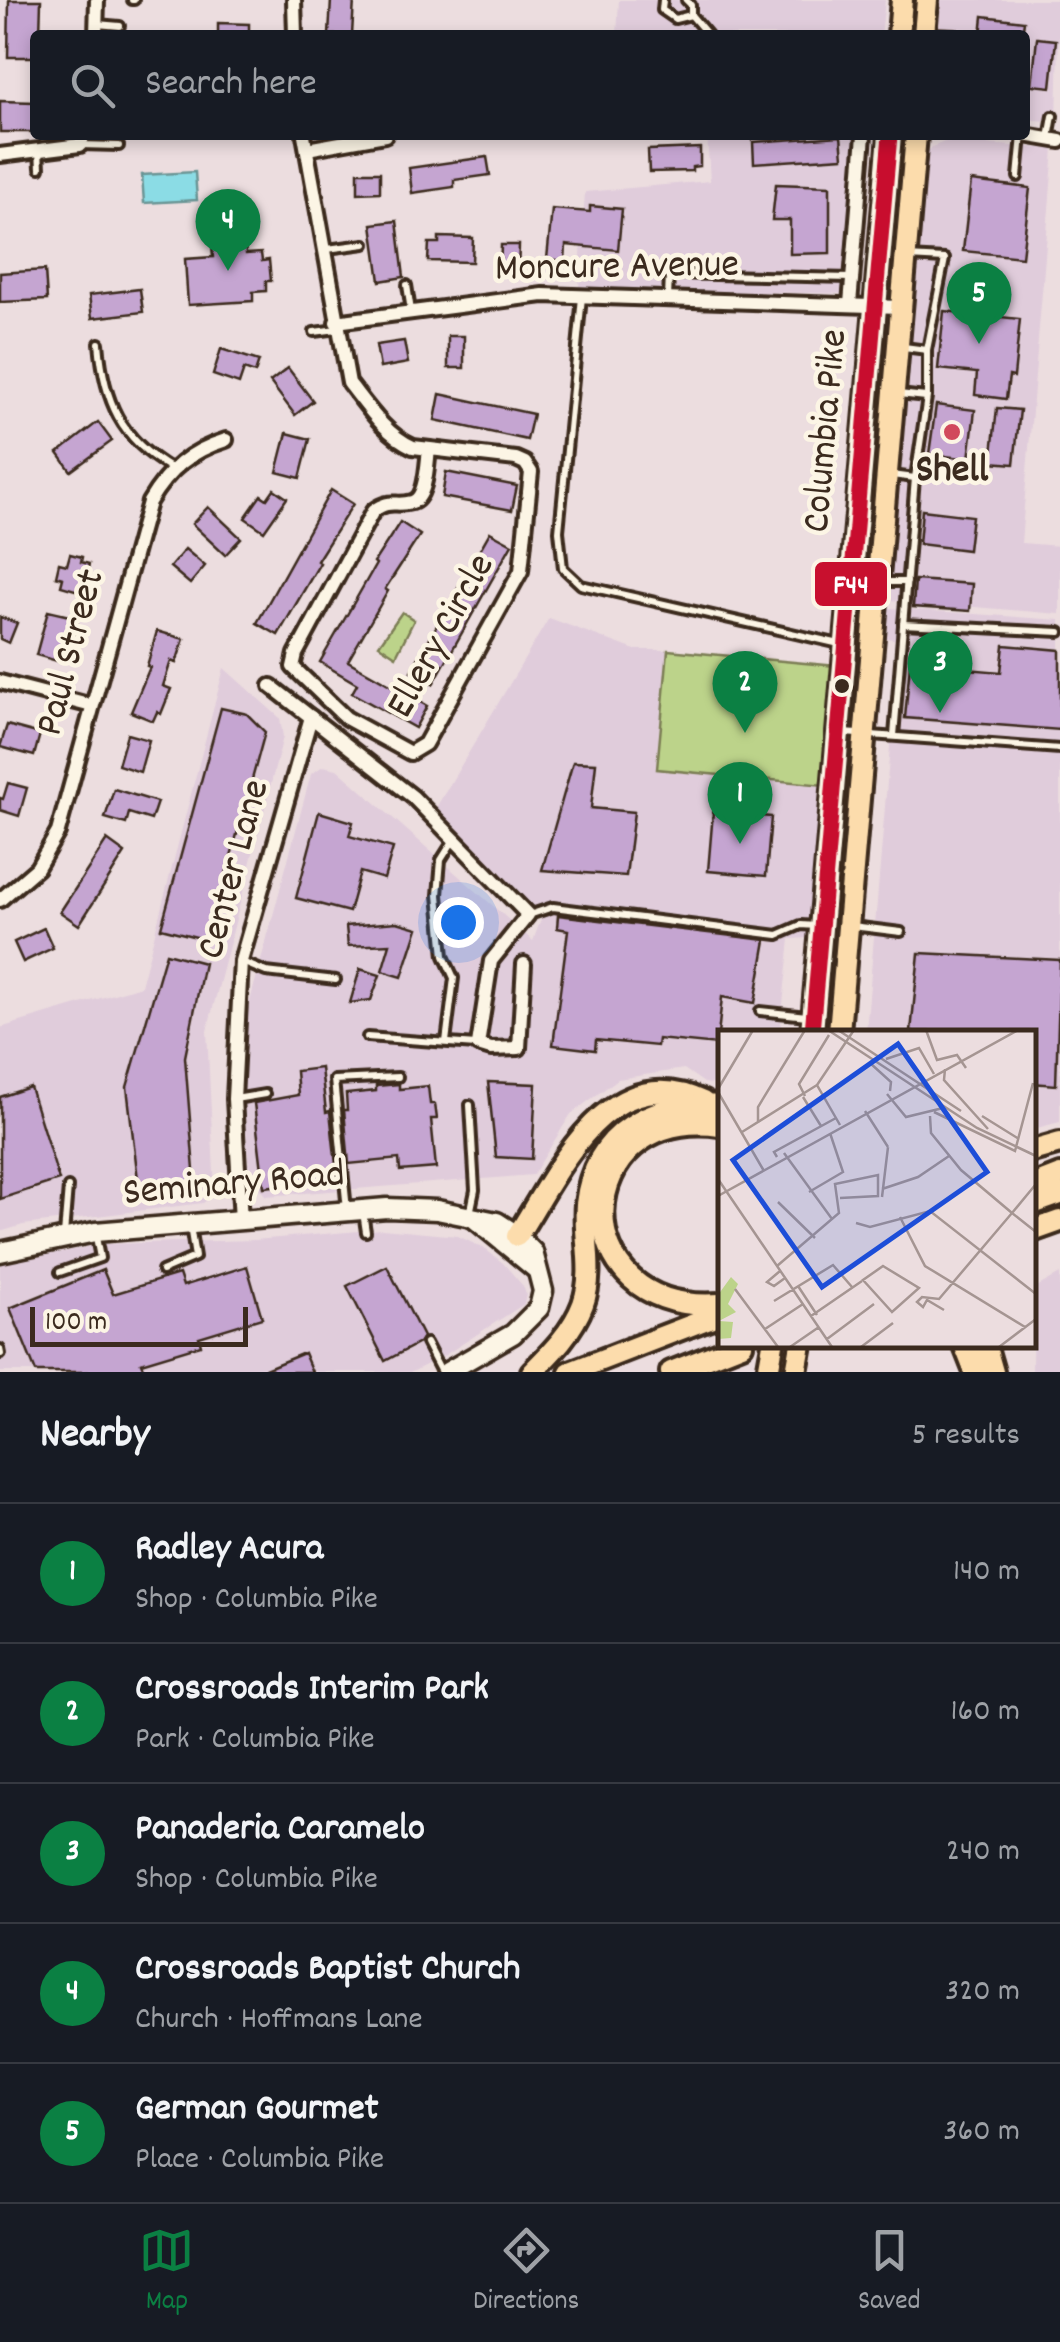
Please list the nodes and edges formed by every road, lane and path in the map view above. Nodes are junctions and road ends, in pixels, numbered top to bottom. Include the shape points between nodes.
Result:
1 (97, 0) edge
2 (294, 0) edge
3 (663, 0) edge
4 (686, 0) edge
5 (902, 0) edge
6 (927, 0) edge
7 (691, 15) junction
8 (120, 26) dead end
9 (96, 29) edge
10 (294, 30) edge
11 (704, 30) edge
12 (900, 30) edge
13 (924, 30) edge
14 (1054, 116) dead end
15 (82, 140) edge
16 (864, 140) edge
17 (890, 140) edge
18 (916, 140) edge
19 (1022, 140) edge
20 (1054, 140) edge
21 (305, 142) edge
22 (118, 146) dead end
23 (38, 150) junction
24 (0, 154) edge
25 (40, 168) dead end
26 (1018, 177) dead end
27 (365, 244) dead end
28 (324, 250) junction
29 (904, 257) junction
30 (852, 278) junction
31 (406, 285) dead end
32 (582, 296) junction
33 (668, 299) junction
34 (850, 304) junction
35 (874, 305) junction
36 (900, 306) junction
37 (412, 312) junction
38 (337, 326) junction
39 (314, 332) dead end
40 (99, 343) dead end
41 (897, 346) junction
42 (927, 350) junction
43 (892, 394) junction
44 (927, 397) junction
45 (226, 440) dead end
46 (429, 449) junction
47 (172, 469) junction
48 (886, 474) junction
49 (915, 478) junction
50 (876, 582) junction
51 (907, 582) junction
52 (903, 624) junction
53 (1060, 632) edge
54 (845, 645) junction
55 (0, 682) edge
56 (271, 686) dead end
57 (92, 706) junction
58 (311, 717) junction
59 (837, 733) junction
60 (864, 734) junction
61 (894, 736) junction
62 (1060, 749) edge
63 (454, 840) junction
64 (0, 900) edge
65 (528, 915) junction
66 (848, 925) junction
67 (821, 926) junction
68 (901, 932) dead end
69 (241, 962) junction
70 (524, 964) dead end
71 (336, 980) dead end
72 (760, 1011) dead end
73 (813, 1024) edge
74 (839, 1030) edge
75 (366, 1037) dead end
76 (446, 1042) junction
77 (478, 1045) junction
78 (398, 1077) dead end
79 (265, 1094) dead end
80 (234, 1099) junction
81 (470, 1106) dead end
82 (715, 1106) edge
83 (718, 1124) edge
84 (1060, 1144) edge
85 (1035, 1149) edge
86 (1060, 1175) edge
87 (1035, 1185) edge
88 (68, 1187) dead end
89 (1060, 1194) edge
90 (1035, 1203) edge
91 (355, 1211) junction
92 (472, 1218) junction
93 (240, 1220) junction
94 (190, 1224) junction
95 (95, 1232) junction
96 (366, 1232) dead end
97 (64, 1236) junction
98 (517, 1236) junction
99 (0, 1252) edge
100 (536, 1268) junction
101 (162, 1271) dead end
102 (60, 1272) dead end
103 (717, 1312) edge
104 (426, 1343) dead end
105 (734, 1347) edge
106 (773, 1347) edge
107 (800, 1347) edge
108 (965, 1347) edge
109 (986, 1347) edge
110 (444, 1372) edge
111 (532, 1372) edge
112 (570, 1372) edge
113 (671, 1372) edge
114 (768, 1372) edge
115 (796, 1372) edge
116 (975, 1372) edge
117 (993, 1372) edge

1 - 9 street
2 - 10 street
3 - 7 lane via 665,15
4 - 7 lane
5 - 12 main road
6 - 13 main road
7 - 11 lane
8 - 9 lane
14 - 20 lane
15 - 22 lane
15 - 23 street
16 - 30 street
17 - 35 main road, Columbia Pike
18 - 29 main road, Columbia Pike
19 - 26 lane
21 - 28 street, Ellery Circle
23 - 24 street
23 - 25 lane
27 - 28 lane
28 - 38 street, Ellery Circle
29 - 36 main road, Columbia Pike
29 - 42 lane via 945,259
30 - 33 lane via 669,274
30 - 34 street
31 - 37 lane
32 - 33 street, Moncure Avenue
32 - 37 street, Moncure Avenue
32 - 54 lane via 559,531 564,568 581,585
33 - 34 street, Moncure Avenue
34 - 35 street, Moncure Avenue
35 - 36 street, Moncure Avenue
35 - 54 main road, Columbia Pike
36 - 41 main road, Columbia Pike
37 - 38 street, Moncure Avenue
38 - 39 lane
38 - 46 street, Ellery Circle via 349,383 404,443
40 - 47 lane via 101,375 117,418
41 - 42 lane
41 - 43 main road, Columbia Pike
42 - 44 lane
43 - 44 lane
43 - 48 main road, Columbia Pike
44 - 49 lane
45 - 47 street, Paul Street
46 - 46 street, Ellery Circle via 516,459 531,472 531,482 521,571 425,744 410,752 346,718 293,667 373,511 385,502 418,499
47 - 57 street, Paul Street via 144,513
48 - 49 lane
48 - 50 main road, Columbia Pike
49 - 51 lane
50 - 51 lane
50 - 60 main road, Columbia Pike
51 - 52 lane
52 - 53 lane
52 - 61 lane
54 - 59 main road, Columbia Pike
55 - 57 street
56 - 58 street
57 - 64 street, Paul Street via 58,832 22,884
58 - 63 street
58 - 69 street, Center Lane
59 - 60 lane
59 - 67 main road, Columbia Pike
60 - 61 lane
60 - 66 main road, Columbia Pike
61 - 62 lane
63 - 65 street
63 - 76 lane via 441,860 438,895 444,956 454,978
65 - 67 lane via 553,907 778,934
65 - 77 street via 491,961
66 - 68 lane
66 - 74 main road, Columbia Pike
67 - 73 main road, Columbia Pike
69 - 71 lane via 266,972
69 - 80 street, Center Lane
70 - 77 street via 518,1048
72 - 73 lane
75 - 76 lane
76 - 77 lane
78 - 91 lane via 334,1080
79 - 80 lane
80 - 93 street, Center Lane
81 - 92 lane
82 - 98 main road via 668,1090 613,1106 586,1131
82 - 111 main road via 658,1110 608,1148 586,1206 589,1275 583,1304 564,1338
83 - 103 main road via 684,1122 637,1142 611,1177 603,1211 608,1244 637,1284 669,1301
84 - 85 main road
86 - 87 main road
88 - 97 lane
89 - 90 main road
91 - 92 street, Seminary Road via 437,1210
91 - 93 street, Seminary Road
91 - 96 lane
92 - 98 street, Seminary Road via 497,1222
92 - 100 street
93 - 94 street, Seminary Road
94 - 95 street, Seminary Road via 115,1223
94 - 101 lane via 195,1257
95 - 97 street, Seminary Road
95 - 102 lane via 100,1258
97 - 99 street, Seminary Road
98 - 100 street via 532,1250
100 - 110 street via 543,1291 534,1316
103 - 112 main road
104 - 110 lane
105 - 113 main road
106 - 114 main road
107 - 115 main road
108 - 116 main road
109 - 117 main road

